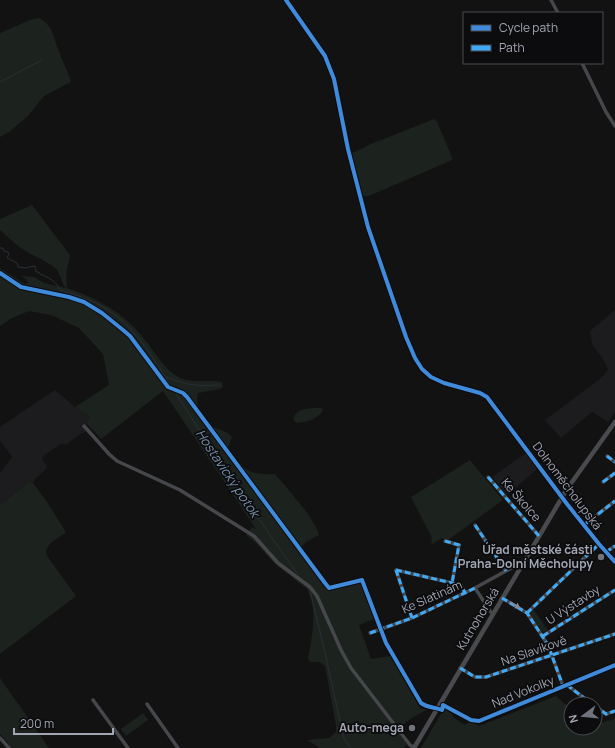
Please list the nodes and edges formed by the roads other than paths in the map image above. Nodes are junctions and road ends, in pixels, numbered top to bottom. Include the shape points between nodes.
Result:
1 (286, 0) edge
2 (551, 0) edge
3 (557, 12) edge
4 (582, 64) edge
5 (615, 126) edge
6 (615, 422) edge
7 (84, 426) dead end
8 (607, 456) dead end
9 (615, 462) edge
10 (615, 473) edge
11 (488, 477) dead end
12 (603, 482) dead end
13 (563, 497) junction
14 (615, 501) edge
15 (475, 525) dead end
16 (584, 525) junction
17 (539, 536) junction
18 (445, 541) dead end
19 (599, 544) junction
20 (615, 546) edge
21 (606, 552) junction
22 (615, 562) edge
23 (521, 566) junction
24 (506, 570) junction
25 (452, 583) junction
26 (476, 588) junction
27 (615, 590) edge
28 (466, 593) junction
29 (502, 598) junction
30 (526, 612) junction
31 (493, 614) junction
32 (412, 618) junction
33 (370, 633) dead end
34 (615, 634) edge
35 (543, 636) junction
36 (552, 656) junction
37 (615, 665) edge
38 (460, 668) junction
39 (565, 686) junction
40 (580, 696) edge
41 (93, 700) dead end
42 (440, 703) junction
43 (147, 704) dead end
44 (615, 711) edge
45 (603, 712) edge
46 (0, 738) edge
47 (9, 748) edge
48 (128, 748) edge
49 (178, 748) edge
50 (414, 748) edge

1 - 13 street, Dolnoměcholupská via 325,56 334,79 364,215 415,358 431,377 484,394
2 - 3 street
4 - 5 street
6 - 13 main road, Kutnohorská
7 - 50 street via 117,461 180,490 254,536 278,563 310,587 318,596 351,668
8 - 9 street
10 - 12 street
11 - 17 street, Ke Školce
13 - 16 street, Dolnoměcholupská
13 - 17 main road, Kutnohorská
14 - 16 street
15 - 24 street
16 - 19 street, Dolnoměcholupská
17 - 23 main road, Kutnohorská
18 - 25 street via 459,545
19 - 21 street, Dolnoměcholupská
19 - 30 street
20 - 21 street
21 - 22 street, Dolnoměcholupská
23 - 24 street, Ke Slatinám
23 - 29 main road, Kutnohorská
24 - 26 street, Ke Slatinám
25 - 28 street via 461,585
25 - 32 street via 396,570
26 - 28 street, Ke Slatinám
26 - 31 street
27 - 35 street, U Výstavby
28 - 32 street, Ke Slatinám
29 -> 30 street
29 - 31 main road, Kutnohorská
30 - 35 street
31 - 38 main road, Kutnohorská
32 - 33 street, Ke Slatinám
34 - 36 street, Na Slavíkově
35 - 36 street
36 - 38 street, Na Slavíkově via 483,678 475,678
36 - 39 street
37 - 39 street, Nad Vokolky
38 - 42 main road, Kutnohorská
39 - 40 street
39 - 42 street, Nad Vokolky via 478,721 471,720
41 - 48 street
42 - 50 main road, Kutnohorská
43 - 49 street
44 - 45 street via 606,714
46 - 47 street

